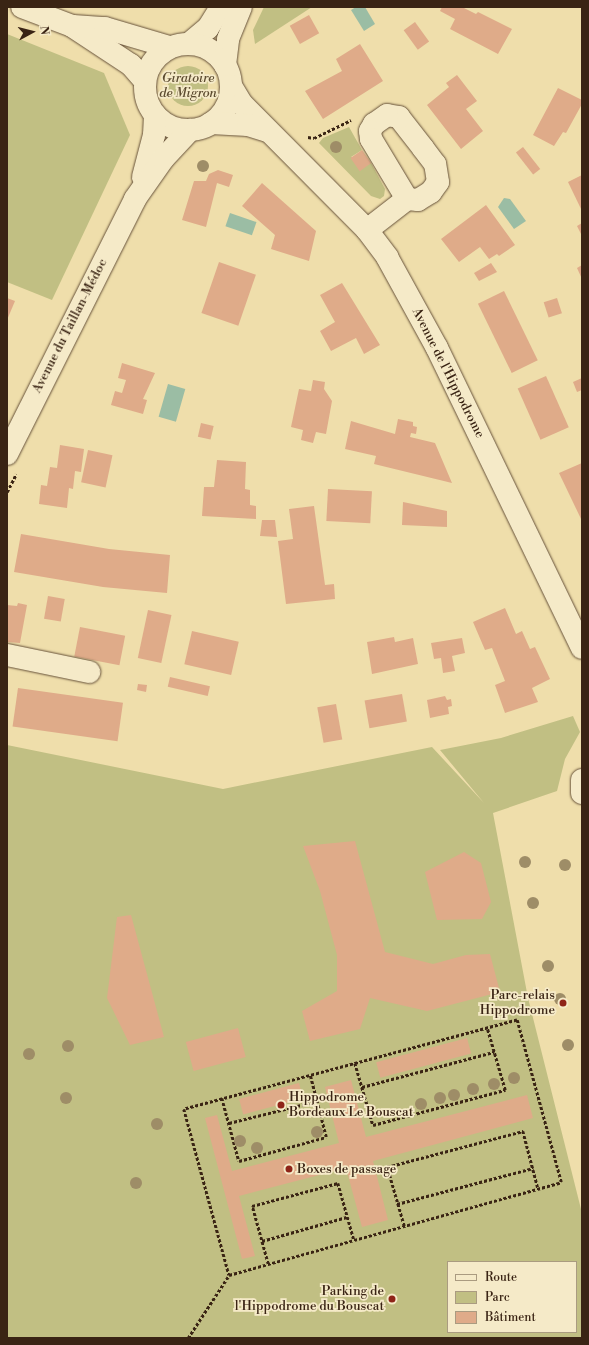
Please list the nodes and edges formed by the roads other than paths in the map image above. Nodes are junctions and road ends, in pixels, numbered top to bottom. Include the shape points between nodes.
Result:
1 (22, 7) edge
2 (221, 7) edge
3 (241, 7) edge
4 (72, 26) junction
5 (180, 45) junction
6 (225, 65) junction
7 (145, 81) junction
8 (231, 86) junction
9 (154, 115) junction
10 (211, 123) junction
11 (190, 130) junction
12 (268, 130) junction
13 (135, 199) junction
14 (407, 199) junction
15 (367, 230) junction
16 (7, 454) edge
17 (582, 648) edge
18 (7, 655) edge
19 (89, 672) dead end
20 (582, 780) edge
21 (582, 793) edge

1 - 4 street
2 - 5 street via 208,28
3 - 6 street via 228,39
4 - 5 street via 105,28
4 - 7 street via 131,65
5 - 6 street via 204,46 216,54
5 - 7 street via 153,61
6 - 8 street
7 - 9 street via 148,104
8 - 10 street via 226,107
8 - 12 street, Avenue de l'Hippodrome via 242,104
9 - 11 street via 164,124 176,129
9 - 13 street, Avenue du Taillan-Médoc via 154,135 150,154
10 - 11 street
10 - 12 street via 248,125
11 - 13 street, Avenue du Taillan-Médoc via 163,159
12 - 15 street, Avenue de l'Hippodrome
13 - 16 street, Avenue du Taillan-Médoc
14 - 14 street via 418,200 431,192 438,182 435,164 399,117 387,115 372,127 371,139
14 - 15 street
15 - 17 street, Avenue de l'Hippodrome via 387,257 437,348
18 - 19 street
20 - 21 street

